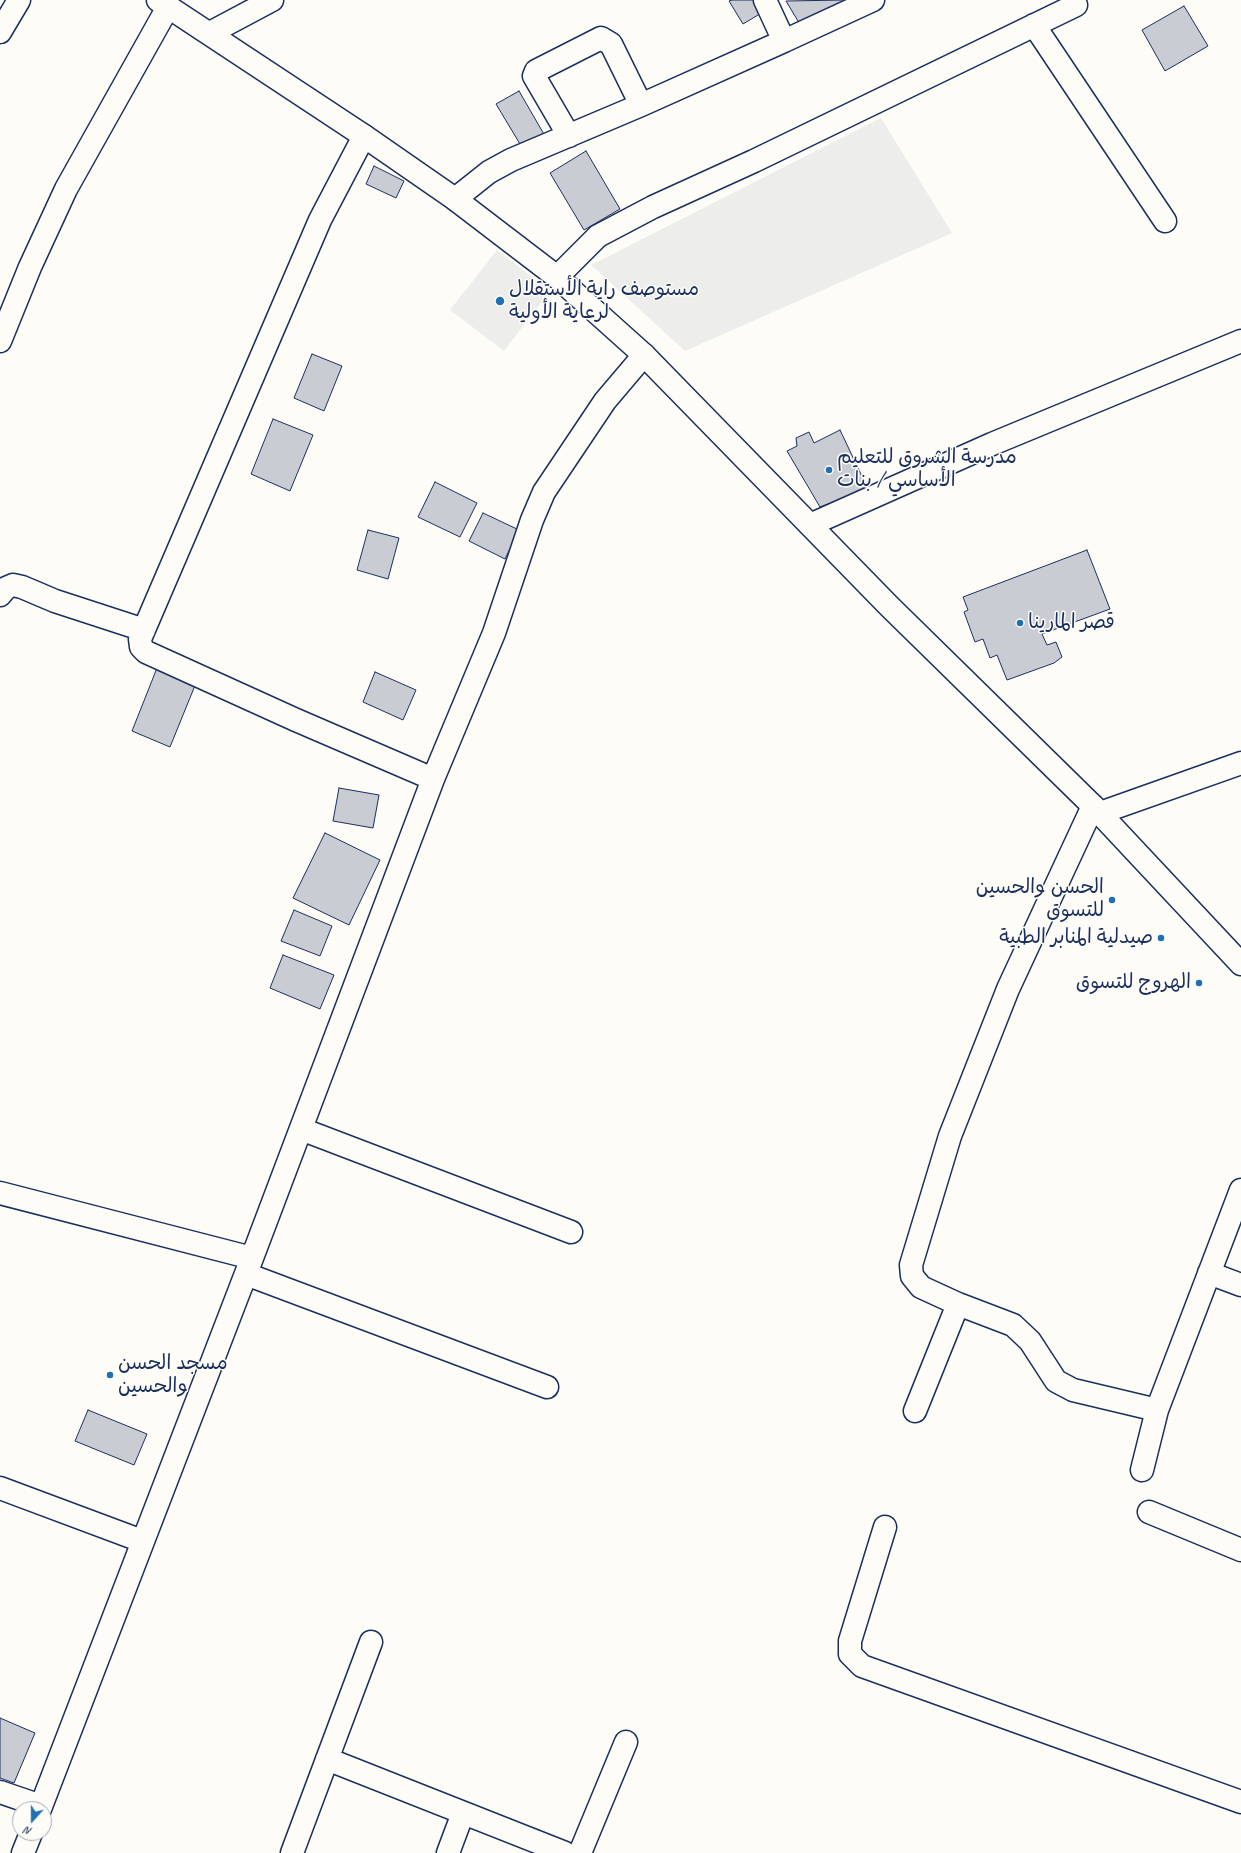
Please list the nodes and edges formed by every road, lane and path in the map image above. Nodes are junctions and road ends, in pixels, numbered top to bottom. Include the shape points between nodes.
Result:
1 (19, 0) edge
2 (272, 0) edge
3 (765, 0) edge
4 (873, 0) edge
5 (163, 4) edge
6 (1076, 5) dead end
7 (1034, 25) junction
8 (0, 32) edge
9 (210, 33) junction
10 (784, 40) junction
11 (641, 105) junction
12 (364, 136) junction
13 (570, 136) junction
14 (455, 199) junction
15 (1165, 221) dead end
16 (557, 278) junction
17 (0, 341) edge
18 (1241, 341) edge
19 (644, 355) junction
20 (810, 525) junction
21 (0, 595) edge
22 (144, 630) junction
23 (1241, 763) edge
24 (433, 779) junction
25 (1097, 809) junction
26 (1241, 964) edge
27 (301, 1129) junction
28 (1241, 1190) edge
29 (0, 1193) edge
30 (571, 1232) dead end
31 (249, 1266) junction
32 (1210, 1272) junction
33 (1241, 1285) edge
34 (958, 1304) junction
35 (547, 1387) dead end
36 (1157, 1410) junction
37 (915, 1411) dead end
38 (1142, 1470) dead end
39 (0, 1488) edge
40 (1149, 1512) dead end
41 (885, 1527) dead end
42 (142, 1541) junction
43 (1241, 1550) edge
44 (372, 1642) dead end
45 (626, 1742) dead end
46 (327, 1759) junction
47 (0, 1792) edge
48 (24, 1801) edge
49 (42, 1801) edge
50 (1241, 1802) edge
51 (463, 1813) junction
52 (28, 1841) edge
53 (23, 1853) edge
54 (292, 1853) edge
55 (448, 1853) edge
56 (565, 1853) edge
57 (580, 1853) edge

1 - 8 street
2 - 9 street
3 - 10 street
4 - 10 street
5 - 9 street
5 - 17 street via 66,189
6 - 7 street
7 - 15 street
7 - 16 street via 754,161 653,207 598,236
9 - 12 street
10 - 11 street
11 - 13 street
11 - 13 street via 611,44 601,38 536,71 534,76
12 - 14 street
12 - 22 street via 320,220
13 - 14 street via 489,172
14 - 16 street
16 - 19 street
18 - 20 street via 992,444
19 - 20 street
19 - 24 street via 605,401 544,492 494,633
20 - 25 street via 889,606
21 - 22 street via 13,585 22,587 55,602
22 - 24 street via 140,639 141,647 146,652
23 - 25 street
24 - 27 street
25 - 26 street
25 - 34 street via 1008,989 953,1129 911,1265 912,1276 921,1287
27 - 30 street
27 - 31 street
28 - 32 street
29 - 31 street
31 - 35 street
31 - 42 street
32 - 33 street
32 - 36 street
34 - 36 street via 1013,1325 1030,1341 1056,1381 1073,1390
34 - 37 street
36 - 38 street
39 - 42 street
40 - 43 street
41 - 50 street via 850,1641 850,1654 862,1666
42 - 49 street
44 - 46 street
45 - 57 street
46 - 51 street
46 - 54 street
47 - 48 street
51 - 55 street
51 - 56 street
52 - 53 street

